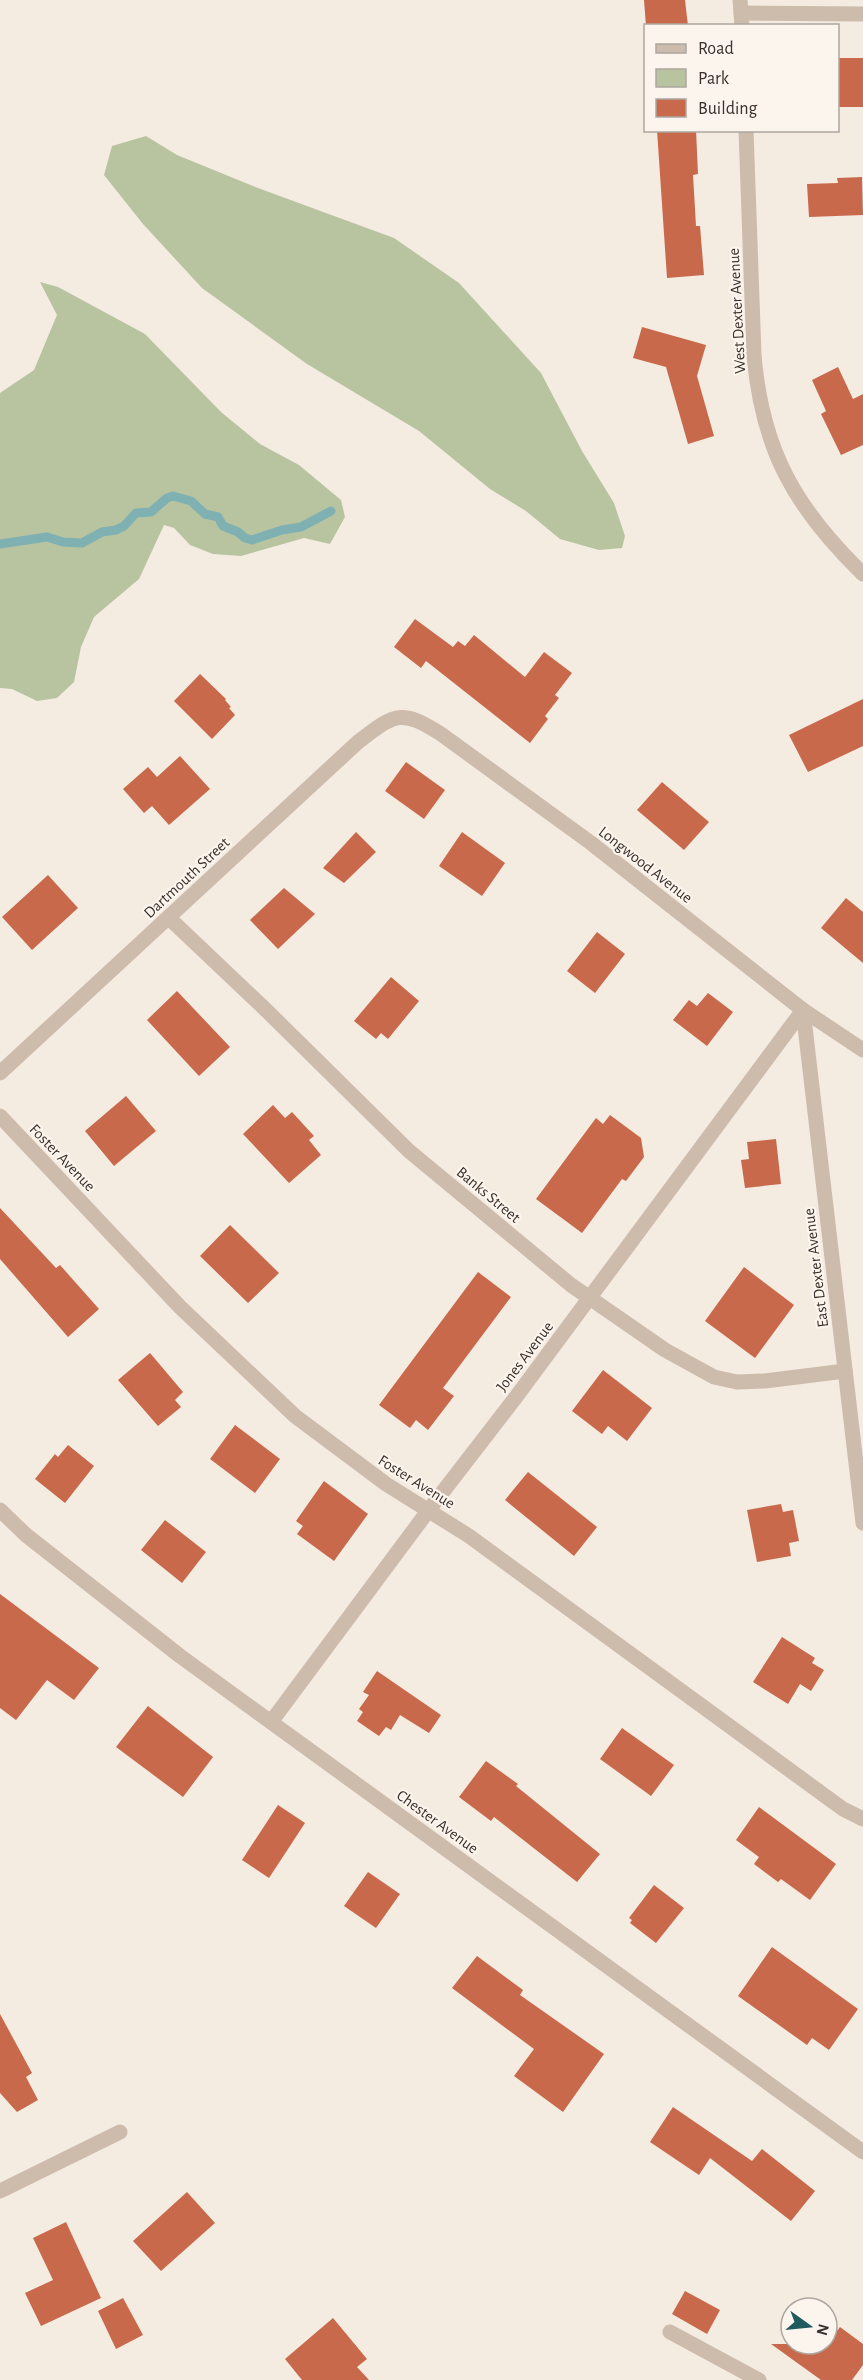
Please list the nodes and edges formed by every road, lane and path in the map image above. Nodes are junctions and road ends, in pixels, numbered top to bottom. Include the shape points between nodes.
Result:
1 (741, 13) edge
2 (863, 14) edge
3 (746, 132) edge
4 (860, 572) edge
5 (402, 716) joint
6 (170, 918) junction
7 (803, 1010) junction
8 (863, 1050) edge
9 (0, 1073) edge
10 (0, 1116) edge
11 (589, 1298) junction
12 (845, 1371) junction
13 (857, 1420) edge
14 (0, 1510) edge
15 (428, 1511) junction
16 (863, 1523) edge
17 (271, 1722) junction
18 (863, 1819) edge
19 (120, 2132) dead end
20 (863, 2152) edge
21 (0, 2191) edge
22 (670, 2332) dead end
23 (759, 2380) edge

1 - 2 street
3 - 4 street, West Dexter Avenue via 754,355 766,426 794,493 812,520
5 - 6 street, Dartmouth Street via 358,742
5 - 7 street, Longwood Avenue via 441,734 582,836
6 - 9 street, Dartmouth Street
6 - 11 street, Banks Street via 409,1151
7 - 8 street, Longwood Avenue
7 - 11 street, Jones Avenue
7 - 12 street, East Dexter Avenue
10 - 15 street, Foster Avenue via 180,1307 267,1392 360,1466
11 - 12 street, Banks Street via 666,1350 723,1379 750,1382
11 - 15 street, Jones Avenue
12 - 13 street, East Dexter Avenue
13 - 16 street, East Dexter Avenue
14 - 17 street, Chester Avenue via 111,1603
15 - 17 street, Jones Avenue
15 - 18 street, Foster Avenue via 469,1536 843,1809
17 - 20 street, Chester Avenue
19 - 21 street
22 - 23 street

